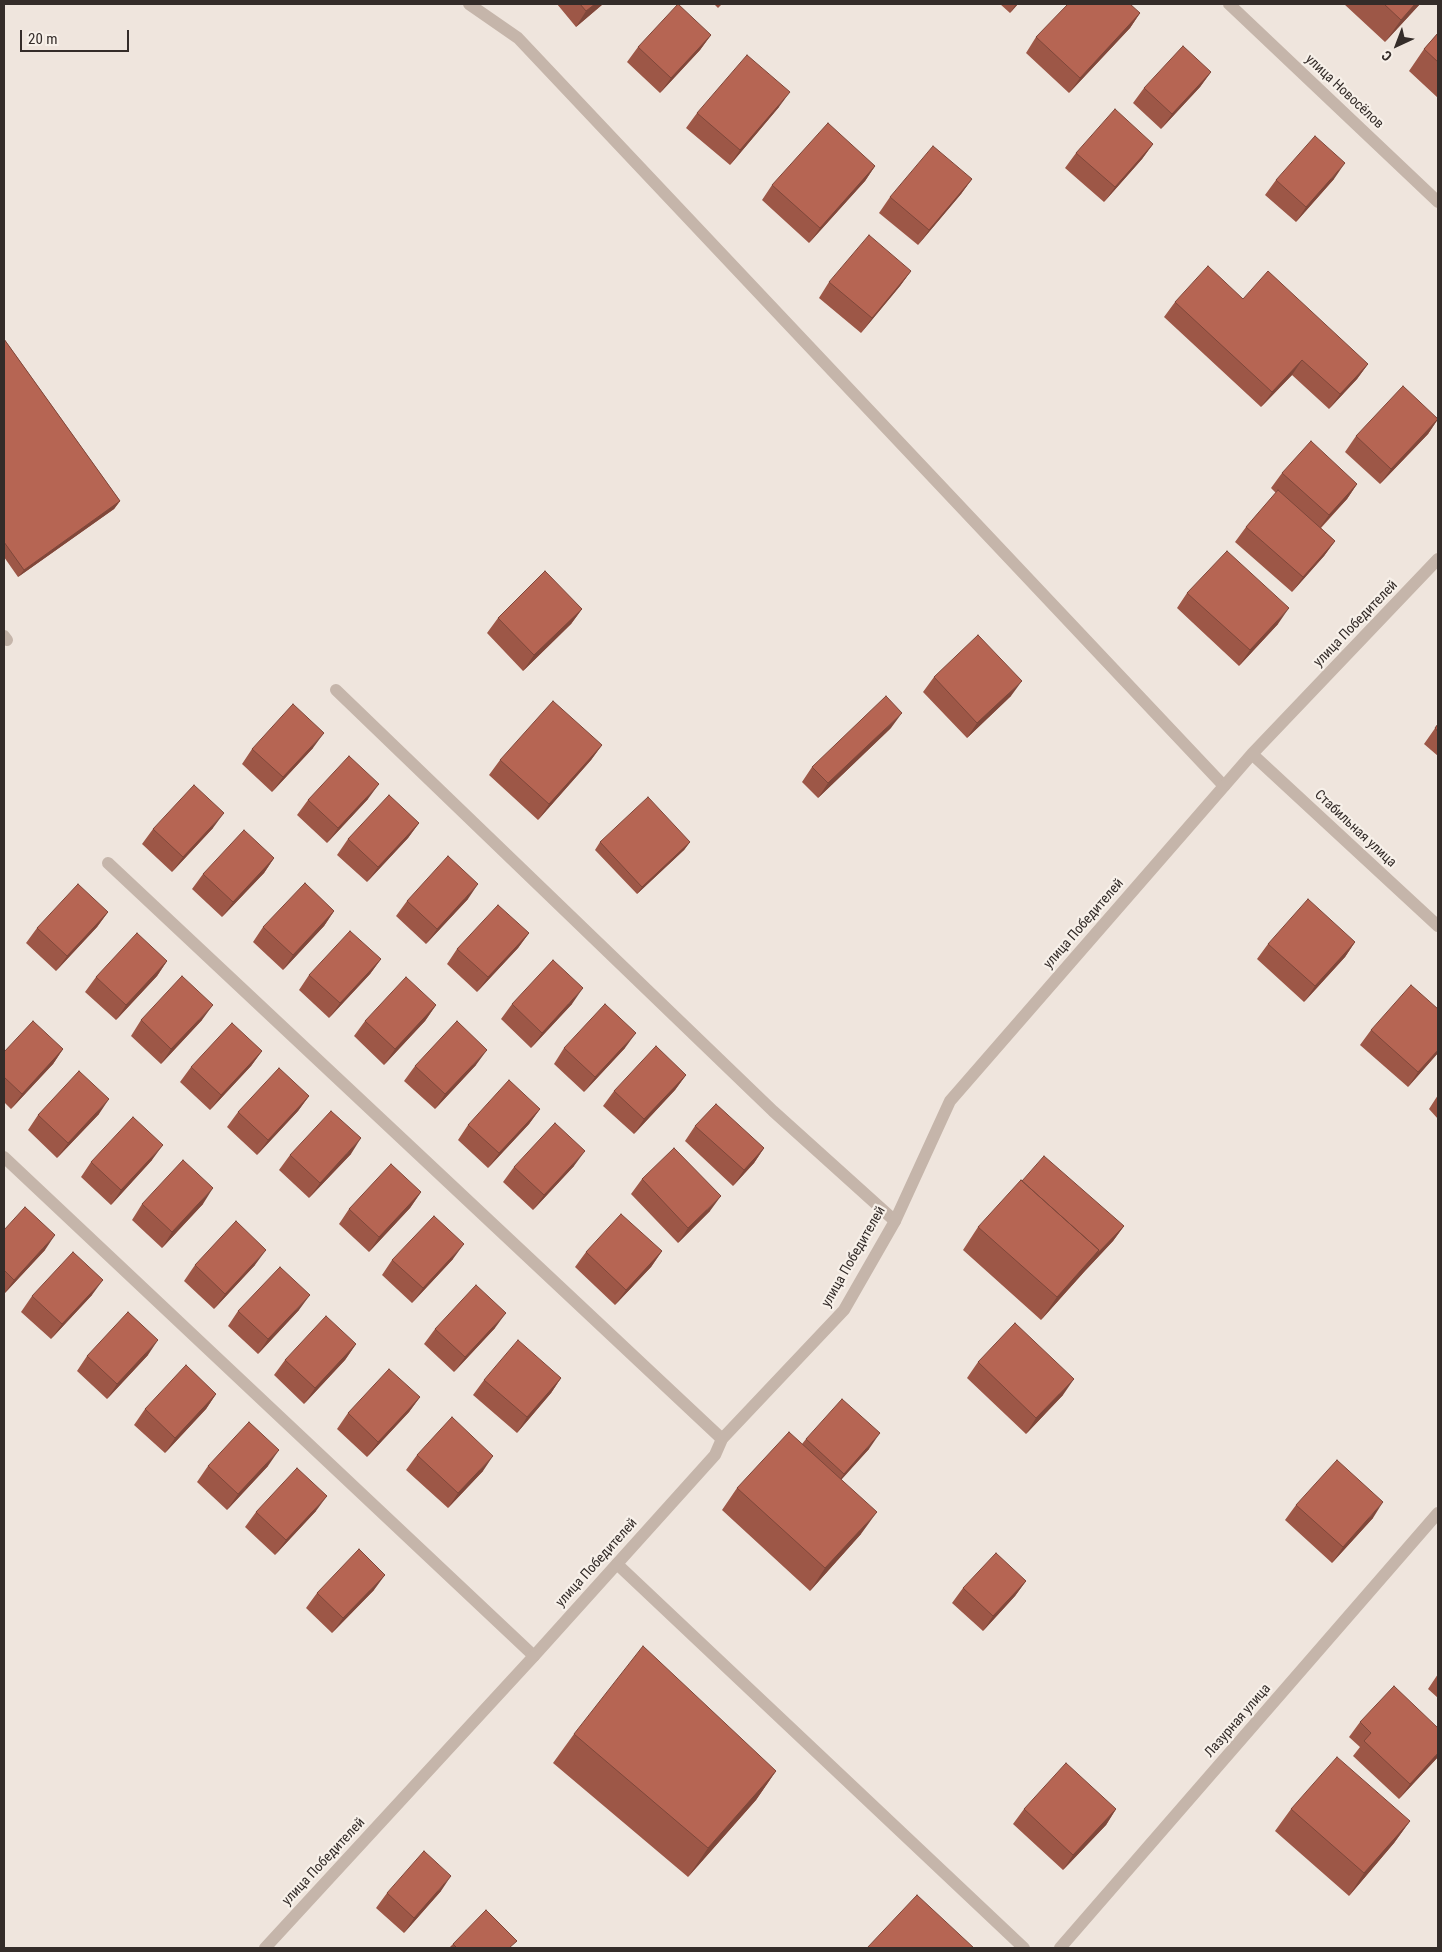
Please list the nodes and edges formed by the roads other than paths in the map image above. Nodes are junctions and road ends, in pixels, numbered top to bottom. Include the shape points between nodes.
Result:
1 (469, 4) edge
2 (1229, 4) edge
3 (1438, 202) edge
4 (1438, 560) edge
5 (336, 690) dead end
6 (1252, 754) junction
7 (1224, 786) junction
8 (108, 863) dead end
9 (1438, 926) edge
10 (4, 1157) edge
11 (895, 1221) junction
12 (722, 1439) junction
13 (1438, 1513) edge
14 (617, 1564) junction
15 (534, 1656) junction
16 (265, 1948) edge
17 (1024, 1948) edge
18 (1060, 1948) edge

1 - 7 street via 518,38
2 - 3 street, улица Новосёлов
4 - 6 street, улица Победителей
5 - 11 street via 765,1104
6 - 7 street, улица Победителей
6 - 9 street, Стабильная улица
7 - 11 street, улица Победителей via 950,1101
8 - 12 street
10 - 15 street
11 - 12 street, улица Победителей via 844,1310
12 - 14 street, улица Победителей via 715,1455
13 - 18 street, Лазурная улица
14 - 15 street, улица Победителей
14 - 17 street
15 - 16 street, улица Победителей

